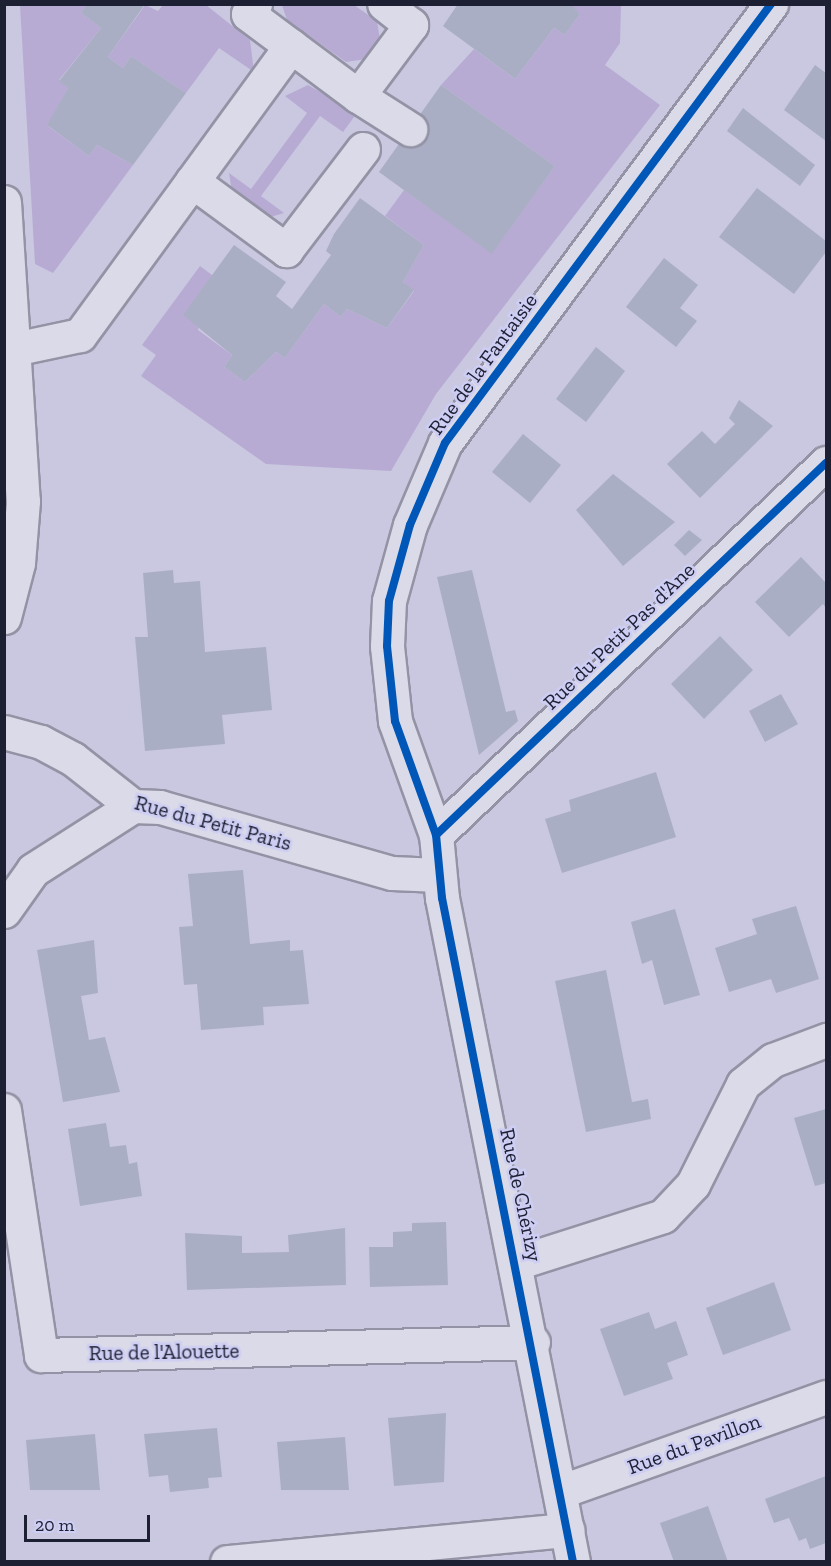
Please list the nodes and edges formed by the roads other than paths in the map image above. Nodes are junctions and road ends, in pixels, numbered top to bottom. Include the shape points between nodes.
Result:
1 (255, 4) edge
2 (384, 4) edge
3 (771, 4) edge
4 (291, 46) junction
5 (358, 96) junction
6 (410, 129) dead end
7 (363, 149) dead end
8 (192, 181) junction
9 (4, 202) edge
10 (14, 349) junction
11 (826, 463) edge
12 (4, 617) edge
13 (5, 725) edge
14 (133, 806) junction
15 (436, 835) junction
16 (439, 875) junction
17 (4, 911) edge
18 (826, 1040) edge
19 (4, 1110) edge
20 (516, 1263) junction
21 (534, 1342) junction
22 (826, 1397) edge
23 (562, 1491) junction
24 (568, 1530) junction
25 (227, 1562) edge
26 (573, 1562) edge

1 - 4 street via 248,14
2 - 5 street via 411,25
3 - 15 street, Rue de la Fantaisie via 605,233 473,403 424,487 398,560 387,646 399,740
4 - 5 street
4 - 8 street
5 - 6 street
7 - 8 street via 286,250
8 - 10 street via 80,335
9 - 10 street
10 - 12 street via 23,512 18,563
11 - 15 street, Rue du Petit Pas d'Ane
13 - 14 street, Rue du Petit Paris via 73,759
14 - 16 street, Rue du Petit Paris via 160,807 392,873
14 - 17 street via 33,870
15 - 16 street, Rue de Chérizy
16 - 20 street, Rue de Chérizy
18 - 20 street via 773,1060 743,1084 693,1184 663,1216
19 - 21 street, Rue de l'Alouette via 40,1354
20 - 21 street, Rue de Chérizy
21 - 23 street, Rue de Chérizy
22 - 23 street, Rue du Pavillon
23 - 24 street, Rue de Chérizy
24 - 25 street
24 - 26 street, Rue de Chérizy

